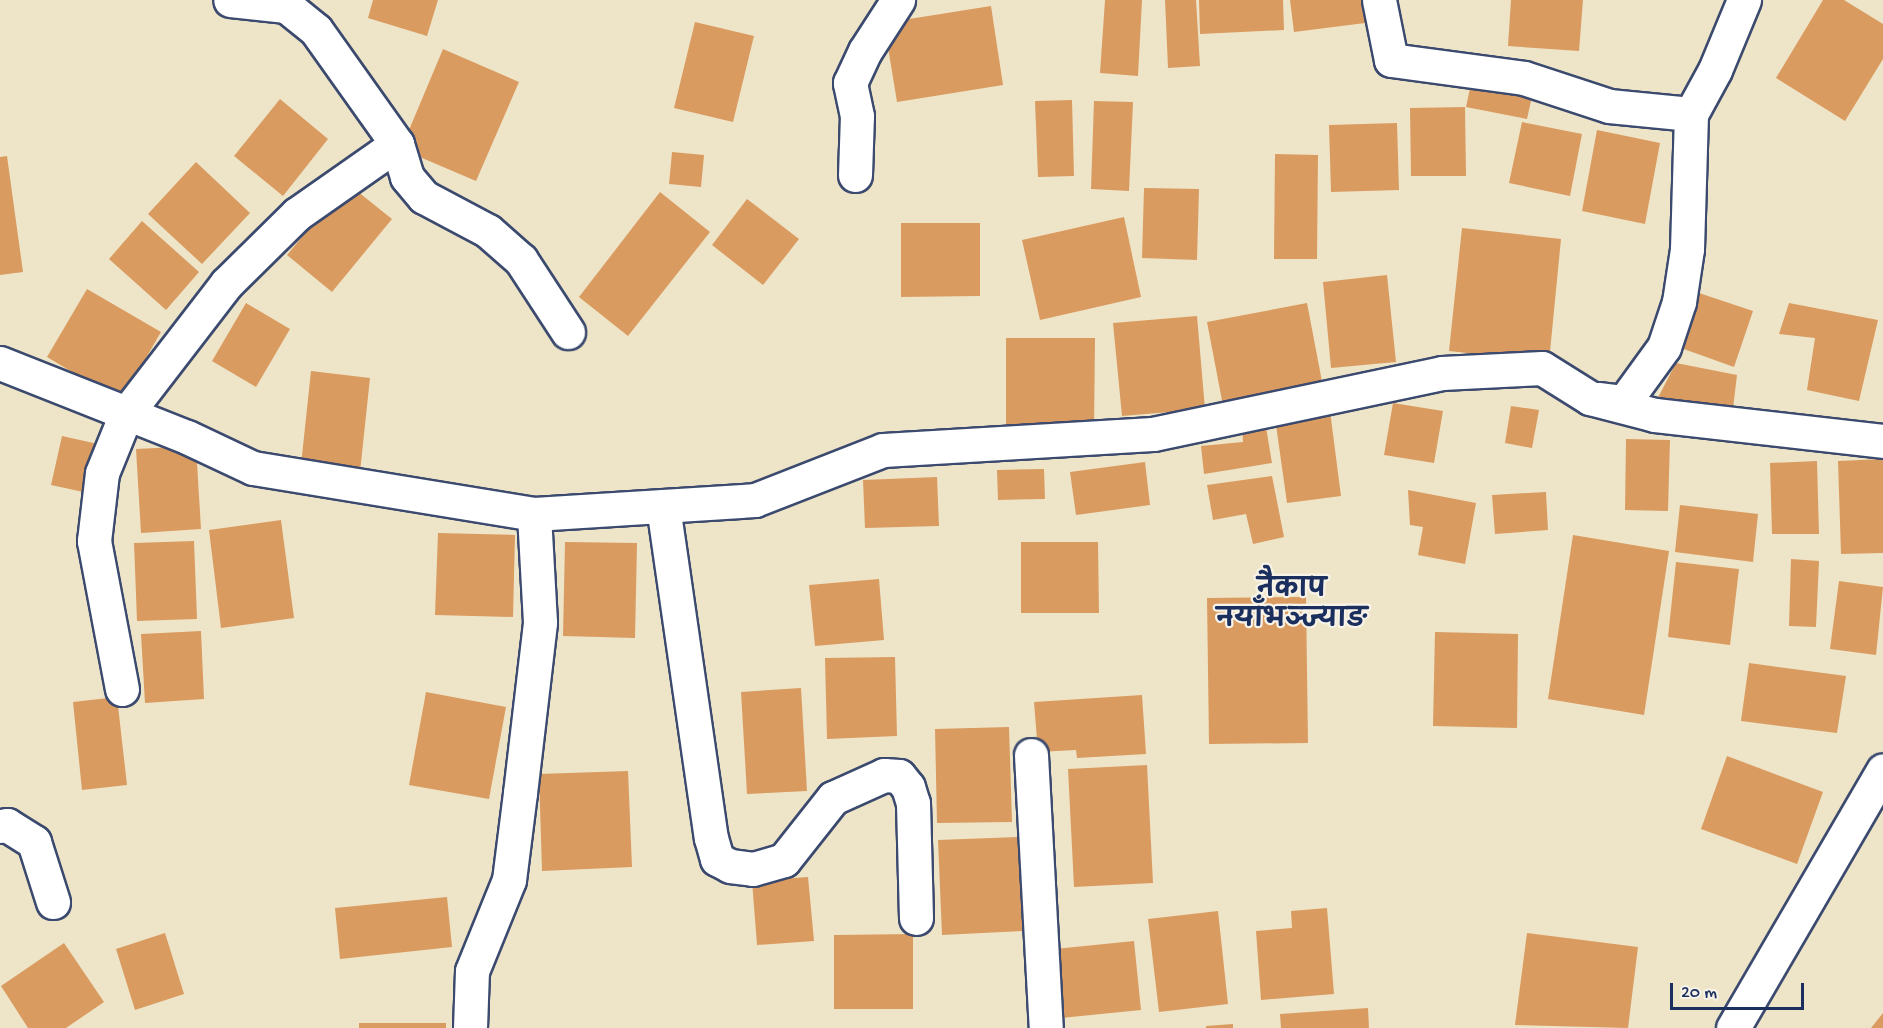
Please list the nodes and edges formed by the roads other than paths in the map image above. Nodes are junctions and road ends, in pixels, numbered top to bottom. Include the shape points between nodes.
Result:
1 (230, 0) edge
2 (898, 0) edge
3 (1378, 0) edge
4 (1744, 0) edge
5 (1691, 114) junction
6 (397, 144) junction
7 (855, 175) dead end
8 (568, 332) dead end
9 (0, 363) edge
10 (1590, 398) junction
11 (126, 414) junction
12 (1883, 441) edge
13 (663, 506) junction
14 (534, 514) junction
15 (122, 689) dead end
16 (1031, 755) dead end
17 (1883, 770) edge
18 (0, 826) edge
19 (53, 902) dead end
20 (916, 918) dead end
21 (470, 1028) edge
22 (1046, 1028) edge
23 (1733, 1028) edge

1 - 6 street via 286,6 316,30
2 - 7 street via 865,51 850,83 857,116
3 - 5 street via 1391,60 1524,78 1609,106
4 - 5 street via 1715,70
5 - 10 street via 1688,249 1679,302 1664,347 1624,402
6 - 8 street via 407,177 424,197 488,231 521,260
6 - 11 street via 297,214 234,276
9 - 11 street
10 - 12 street via 1655,415
10 - 13 street via 1542,368 1442,373 1153,434 883,450 755,500
11 - 14 street via 253,468
11 - 15 street via 102,473 94,541
13 - 14 street
13 - 20 street via 717,859 730,866 753,869 784,860 833,798 884,776 899,776 913,803
14 - 21 street via 540,622 519,804 509,880 472,971
16 - 22 street
17 - 23 street
18 - 19 street via 7,825 34,843

